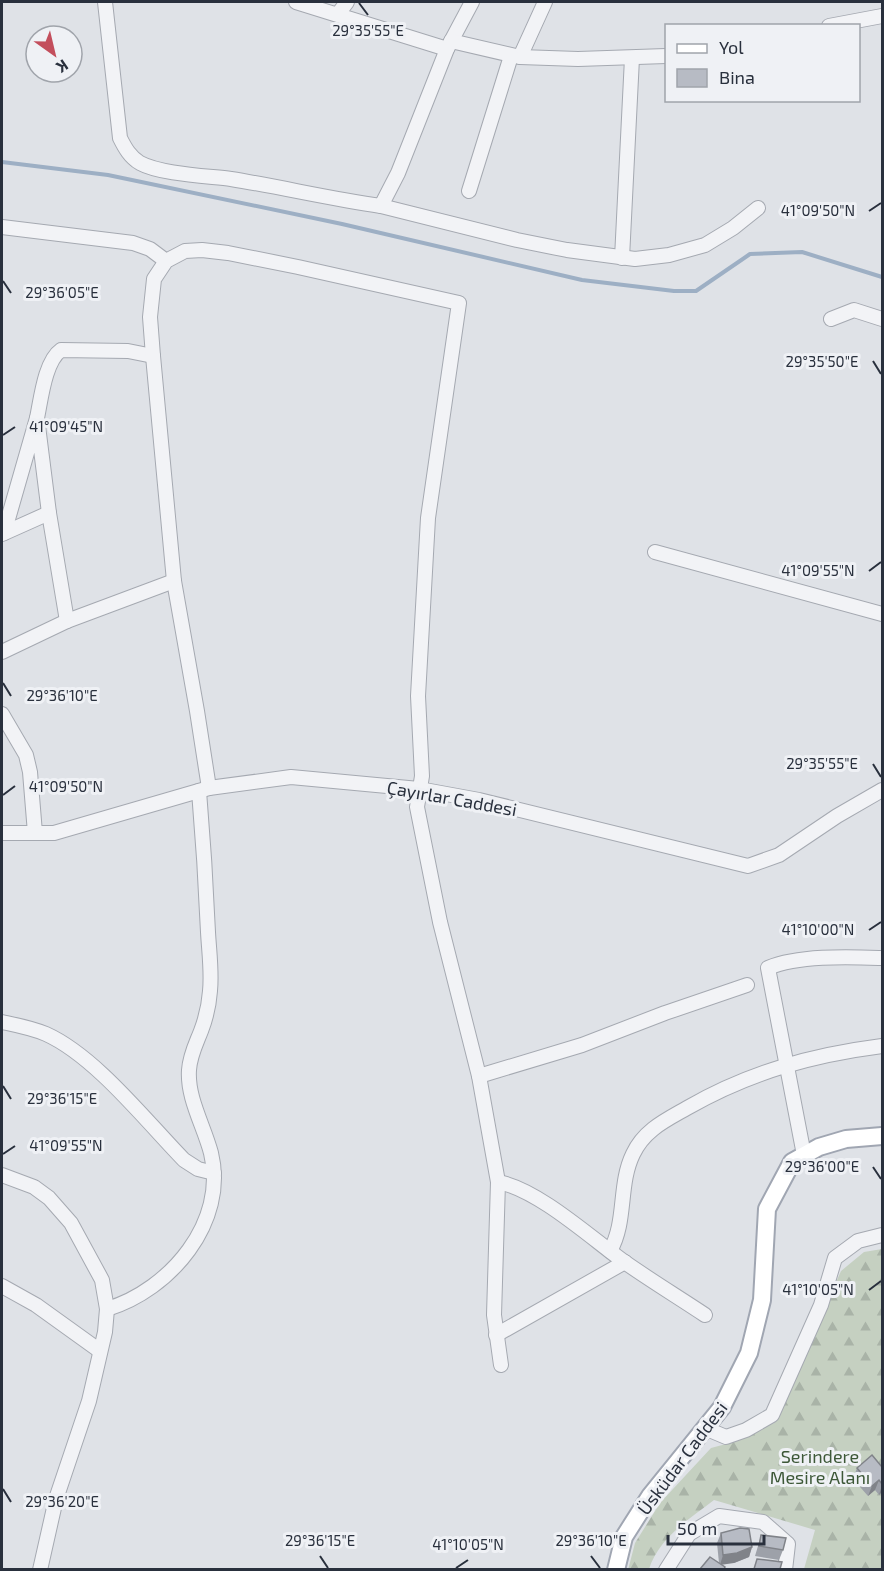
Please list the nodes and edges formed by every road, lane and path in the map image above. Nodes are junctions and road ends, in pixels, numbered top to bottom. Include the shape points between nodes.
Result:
1 (105, 2) edge
2 (296, 2) edge
3 (347, 2) edge
4 (472, 2) edge
5 (545, 2) edge
6 (338, 14) junction
7 (882, 16) edge
8 (840, 24) edge
9 (449, 45) junction
10 (516, 56) junction
11 (665, 56) edge
12 (632, 58) junction
13 (469, 191) dead end
14 (381, 206) junction
15 (758, 208) dead end
16 (2, 227) edge
17 (622, 258) junction
18 (166, 261) junction
19 (831, 318) dead end
20 (882, 320) edge
21 (153, 356) junction
22 (37, 418) junction
23 (49, 513) junction
24 (3, 533) edge
25 (655, 552) dead end
26 (174, 580) junction
27 (882, 614) edge
28 (67, 621) junction
29 (2, 652) edge
30 (2, 714) edge
31 (204, 789) junction
32 (419, 789) junction
33 (882, 790) edge
34 (2, 833) edge
35 (36, 834) junction
36 (882, 958) edge
37 (747, 985) dead end
38 (2, 1022) edge
39 (882, 1046) edge
40 (787, 1065) junction
41 (479, 1076) junction
42 (882, 1136) edge
43 (804, 1155) junction
44 (2, 1168) edge
45 (214, 1173) junction
46 (2, 1175) edge
47 (498, 1182) junction
48 (882, 1235) edge
49 (610, 1251) junction
50 (625, 1262) junction
51 (2, 1286) edge
52 (107, 1309) junction
53 (705, 1315) dead end
54 (496, 1335) junction
55 (100, 1351) junction
56 (501, 1365) dead end
57 (707, 1428) junction
58 (40, 1569) edge
59 (616, 1569) edge
60 (666, 1569) edge
61 (785, 1569) edge

1 - 14 street via 120,138 131,156 148,166 181,173
2 - 6 street
3 - 6 street
4 - 9 street
5 - 10 street
6 - 9 street
7 - 8 street
9 - 10 street
9 - 14 street
10 - 12 street
10 - 13 street
11 - 12 street
12 - 17 street
14 - 17 street via 517,240
15 - 17 street via 705,245 669,255
16 - 18 street via 133,243
18 - 21 street via 154,279 150,317
18 - 32 street via 186,251 228,253 459,303 428,518 418,696 422,776
19 - 20 street via 854,310
21 - 22 street via 128,351 61,350 48,369
21 - 26 street
22 - 23 street
22 - 24 street
23 - 24 street
23 - 28 street
25 - 27 street
26 - 28 street
26 - 31 street via 197,711
28 - 29 street
30 - 35 street via 26,755
31 - 32 street, Çayırlar Caddesi via 291,777
31 - 35 street, Çayırlar Caddesi via 54,833
31 - 45 street via 211,988 206,1017 190,1060 189,1078
32 - 33 street, Çayırlar Caddesi via 748,866 779,855
32 - 41 street via 417,807 440,922
34 - 35 street, Çayırlar Caddesi
36 - 40 street via 844,956 779,964 768,969
37 - 41 street via 582,1045
38 - 45 street via 45,1034 80,1055 184,1160
39 - 40 street
40 - 43 street
40 - 49 street via 718,1090 660,1123 645,1136 630,1160 619,1230
41 - 47 street
42 - 43 main road, Üsküdar Caddesi via 846,1138
43 - 57 main road, Üsküdar Caddesi via 792,1162 767,1209 762,1299 749,1353
44 - 46 street
45 - 52 street via 209,1210 190,1250 155,1284
46 - 52 street via 34,1187 71,1223 102,1280
47 - 49 street via 533,1196
47 - 54 street
48 - 57 street via 858,1241 835,1258 820,1305 772,1415 726,1437
49 - 50 street
50 - 53 street
50 - 54 street
51 - 55 street
52 - 55 street
54 - 56 street
55 - 58 street via 89,1401 56,1499
57 - 59 main road, Üsküdar Caddesi via 650,1496 624,1537
60 - 61 street via 689,1534 719,1516 763,1522 788,1544

